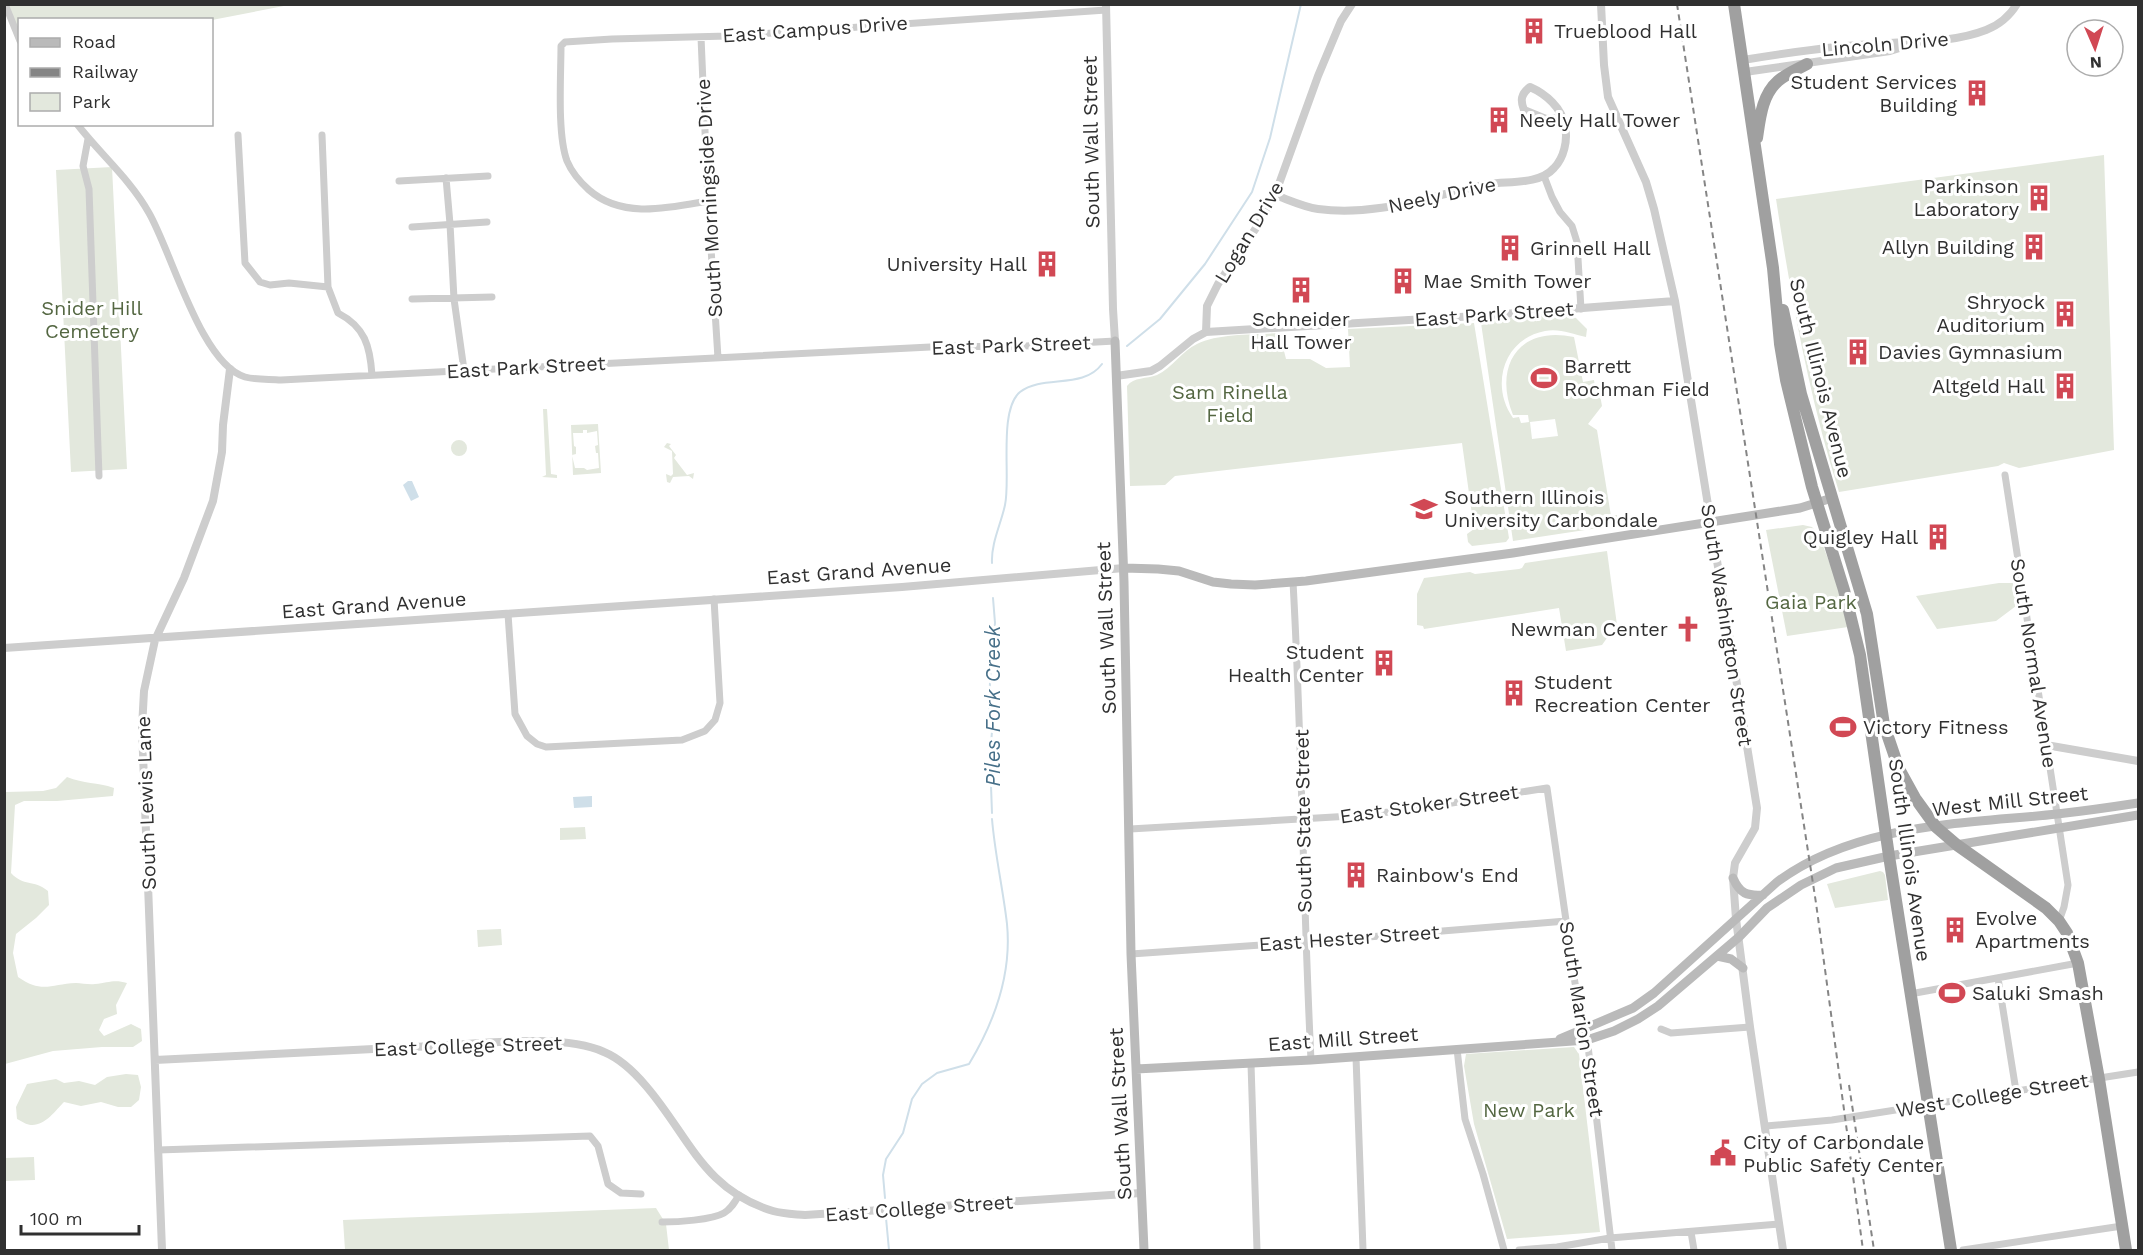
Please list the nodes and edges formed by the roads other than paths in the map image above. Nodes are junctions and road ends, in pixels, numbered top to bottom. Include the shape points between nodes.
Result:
1 (6, 4) edge
2 (1352, 4) edge
3 (1601, 4) edge
4 (1734, 4) edge
5 (2017, 4) edge
6 (1106, 8) edge
7 (18, 36) edge
8 (701, 37) junction
9 (1915, 43) junction
10 (1807, 64) junction
11 (1744, 66) junction
12 (1562, 118) junction
13 (78, 126) edge
14 (238, 135) dead end
15 (322, 135) dead end
16 (88, 139) junction
17 (1755, 154) junction
18 (488, 176) dead end
19 (1544, 176) junction
20 (446, 178) junction
21 (399, 181) dead end
22 (1275, 195) junction
23 (708, 201) junction
24 (487, 222) dead end
25 (450, 224) junction
26 (412, 227) dead end
27 (1773, 268) junction
28 (328, 287) junction
29 (492, 297) dead end
30 (412, 299) dead end
31 (454, 299) junction
32 (1675, 301) junction
33 (1581, 309) junction
34 (1206, 332) junction
35 (1115, 341) junction
36 (718, 358) junction
37 (230, 369) junction
38 (464, 370) junction
39 (372, 375) junction
40 (1116, 376) junction
41 (2005, 475) dead end
42 (99, 476) dead end
43 (1832, 498) junction
44 (1817, 503) junction
45 (1711, 521) junction
46 (1124, 568) junction
47 (1293, 582) junction
48 (714, 599) junction
49 (508, 614) junction
50 (155, 640) junction
51 (4, 648) edge
52 (2046, 744) junction
53 (2139, 761) edge
54 (1547, 788) joint
55 (2139, 803) edge
56 (2057, 814) junction
57 (2139, 815) edge
58 (1304, 820) junction
59 (1936, 827) junction
60 (2060, 827) junction
61 (1130, 829) junction
62 (1886, 836) junction
63 (1957, 845) junction
64 (1888, 856) junction
65 (1733, 878) junction
66 (1763, 894) junction
67 (1736, 919) junction
68 (1566, 921) junction
69 (2059, 921) junction
70 (1739, 937) junction
71 (1306, 942) junction
72 (1131, 954) junction
73 (1717, 956) junction
74 (2078, 963) junction
75 (1743, 968) junction
76 (1998, 978) junction
77 (1910, 994) junction
78 (1750, 1027) junction
79 (1586, 1029) junction
80 (1661, 1029) dead end
81 (1587, 1040) junction
82 (1551, 1042) junction
83 (1457, 1049) junction
84 (1356, 1057) junction
85 (155, 1060) junction
86 (1311, 1060) junction
87 (1251, 1064) junction
88 (1136, 1069) junction
89 (2139, 1072) edge
90 (2099, 1078) junction
91 (2016, 1091) junction
92 (1928, 1105) junction
93 (1766, 1126) junction
94 (158, 1150) junction
95 (1142, 1193) junction
96 (640, 1194) dead end
97 (739, 1195) junction
98 (662, 1222) dead end
99 (1779, 1224) junction
100 (2122, 1226) junction
101 (1690, 1232) junction
102 (1610, 1238) junction
103 (162, 1251) edge
104 (1144, 1251) edge
105 (1257, 1251) edge
106 (1363, 1251) edge
107 (1504, 1251) edge
108 (1519, 1251) edge
109 (1612, 1251) edge
110 (1694, 1251) edge
111 (1783, 1251) edge
112 (1951, 1251) edge
113 (1964, 1251) edge
114 (2126, 1251) edge

1 - 7 street
2 - 22 street, Logan Drive via 1318,76
3 - 32 street, South Washington Street via 1608,97 1646,182
4 - 11 highway, South Illinois Avenue
5 - 9 street, Lincoln Drive via 2000,24 1986,30
6 - 8 street, East Campus Drive
6 - 35 street, South Wall Street
8 - 23 street, South Morningside Drive
8 - 23 street, East Campus Drive via 565,42 561,46 563,135 567,159 580,182 604,201 629,209 669,208
9 - 10 street, Lincoln Drive via 1876,54
9 - 11 street, Lincoln Drive via 1827,49
10 - 11 street, Lincoln Drive
10 - 17 highway via 1778,81 1763,104
11 - 17 highway, South Illinois Avenue
12 - 12 street via 1546,119 1524,110 1521,103 1525,91 1530,87 1540,91 1557,107
12 - 19 street via 1567,138 1564,149 1554,168
13 - 16 street
14 - 28 street via 245,263 260,282 270,285
15 - 28 street
16 - 37 street via 123,174 148,211 206,340
16 - 42 street via 83,166 90,212
17 - 27 highway, South Illinois Avenue
18 - 20 street
19 - 22 street, Neely Drive via 1375,209 1317,209
19 - 33 street via 1577,242
20 - 21 street
20 - 25 street
22 - 34 street, Logan Drive via 1211,298
23 - 36 street, South Morningside Drive
24 - 25 street
25 - 26 street
25 - 31 street
27 - 43 highway, South Illinois Avenue via 1801,394
27 - 44 highway, South Illinois Avenue via 1786,380
28 - 39 street via 338,313 351,320 362,335 370,351
29 - 31 street
30 - 31 street
31 - 38 street
32 - 33 street, East Park Street
32 - 45 street, South Washington Street
33 - 34 street, East Park Street
34 - 40 street via 1151,371
35 - 36 street, East Park Street
35 - 40 main road, South Wall Street
36 - 38 street, East Park Street
37 - 39 street, East Park Street via 262,379
37 - 50 street, South Lewis Lane via 213,501
38 - 39 street, East Park Street
40 - 46 main road, South Wall Street
41 - 52 street, South Normal Avenue
43 - 44 main road, East Grand Avenue
43 - 59 highway, South Illinois Avenue via 1867,614 1884,725 1915,798
44 - 45 main road, East Grand Avenue
44 - 62 highway, South Illinois Avenue via 1860,655
45 - 47 main road, East Grand Avenue via 1513,553
45 - 65 street, South Washington Street via 1757,808 1755,828 1735,863
46 - 47 main road, East Grand Avenue via 1179,571 1231,584
46 - 48 street, East Grand Avenue
46 - 61 main road, South Wall Street
47 - 58 street, South State Street
48 - 49 street, East Grand Avenue
48 - 49 street via 720,703 715,720 705,730 682,740 546,747 537,744 527,736 515,714
49 - 50 street, East Grand Avenue
50 - 51 street, East Grand Avenue
50 - 85 street, South Lewis Lane via 144,691 142,728
52 - 53 street
52 - 56 street, South Normal Avenue
54 - 58 street, East Stoker Street via 1408,810
54 - 68 street, South Marion Street
55 - 56 main road, West Mill Street
56 - 59 main road, West Mill Street
56 - 60 street, South Normal Avenue
57 - 60 main road, West Mill Street
58 - 61 street, East Stoker Street
58 - 71 street, South State Street
59 - 62 main road, West Mill Street
59 - 63 highway, South Illinois Avenue
60 - 63 main road, West Mill Street
60 - 69 street, South Normal Avenue via 2068,885
61 - 72 main road, South Wall Street
62 - 64 highway, South Illinois Avenue
62 - 66 main road, East Mill Street via 1833,850 1792,870
63 - 64 main road, West Mill Street
63 - 69 highway, South Illinois Avenue
64 - 70 main road, East Mill Street via 1850,864 1801,885 1767,908
64 - 77 highway, South Illinois Avenue
65 - 66 main road via 1743,894
65 - 67 street, South Washington Street
66 - 67 main road, East Mill Street
67 - 70 street, South Washington Street
67 - 79 main road, East Mill Street via 1654,993 1633,1008
68 - 71 street, East Hester Street
68 - 79 street, South Marion Street
69 - 74 highway
70 - 73 main road, East Mill Street
70 - 75 street, South Washington Street
71 - 72 street, East Hester Street
71 - 86 street, South State Street
72 - 88 main road, South Wall Street
73 - 75 main road via 1731,958
73 - 81 main road, East Mill Street via 1638,1019
74 - 76 street
74 - 90 highway
75 - 78 street, South Washington Street
76 - 77 street
76 - 91 street
77 - 92 highway, South Illinois Avenue
78 - 80 street via 1671,1032
78 - 93 street, South Washington Street
79 - 81 street, South Marion Street
79 - 82 main road, East Mill Street
81 - 82 main road, East Mill Street
81 - 102 street, South Marion Street
82 - 83 main road, East Mill Street
83 - 84 main road, East Mill Street
83 - 107 street via 1465,1119
84 - 86 main road, East Mill Street
84 - 106 street
85 - 94 street, South Lewis Lane
85 - 97 street, East College Street via 512,1042 576,1043 606,1052 634,1072 660,1102 708,1172
86 - 87 main road, East Mill Street
87 - 88 main road, East Mill Street
87 - 105 street
88 - 95 main road, South Wall Street
89 - 90 street, West College Street
90 - 91 street, West College Street
90 - 100 highway
91 - 92 street, West College Street
92 - 93 street, West College Street
92 - 112 highway, South Illinois Avenue
93 - 99 street, South Washington Street
94 - 96 street via 590,1136 598,1146 608,1184 621,1193
94 - 103 street, South Lewis Lane
95 - 97 street, East College Street via 807,1215 775,1211
95 - 104 main road, South Wall Street
97 - 98 street via 722,1214
99 - 101 street
99 - 111 street, South Washington Street
100 - 113 street
100 - 114 highway
101 - 102 street
101 - 110 street
102 - 108 street
102 - 109 street, South Marion Street

